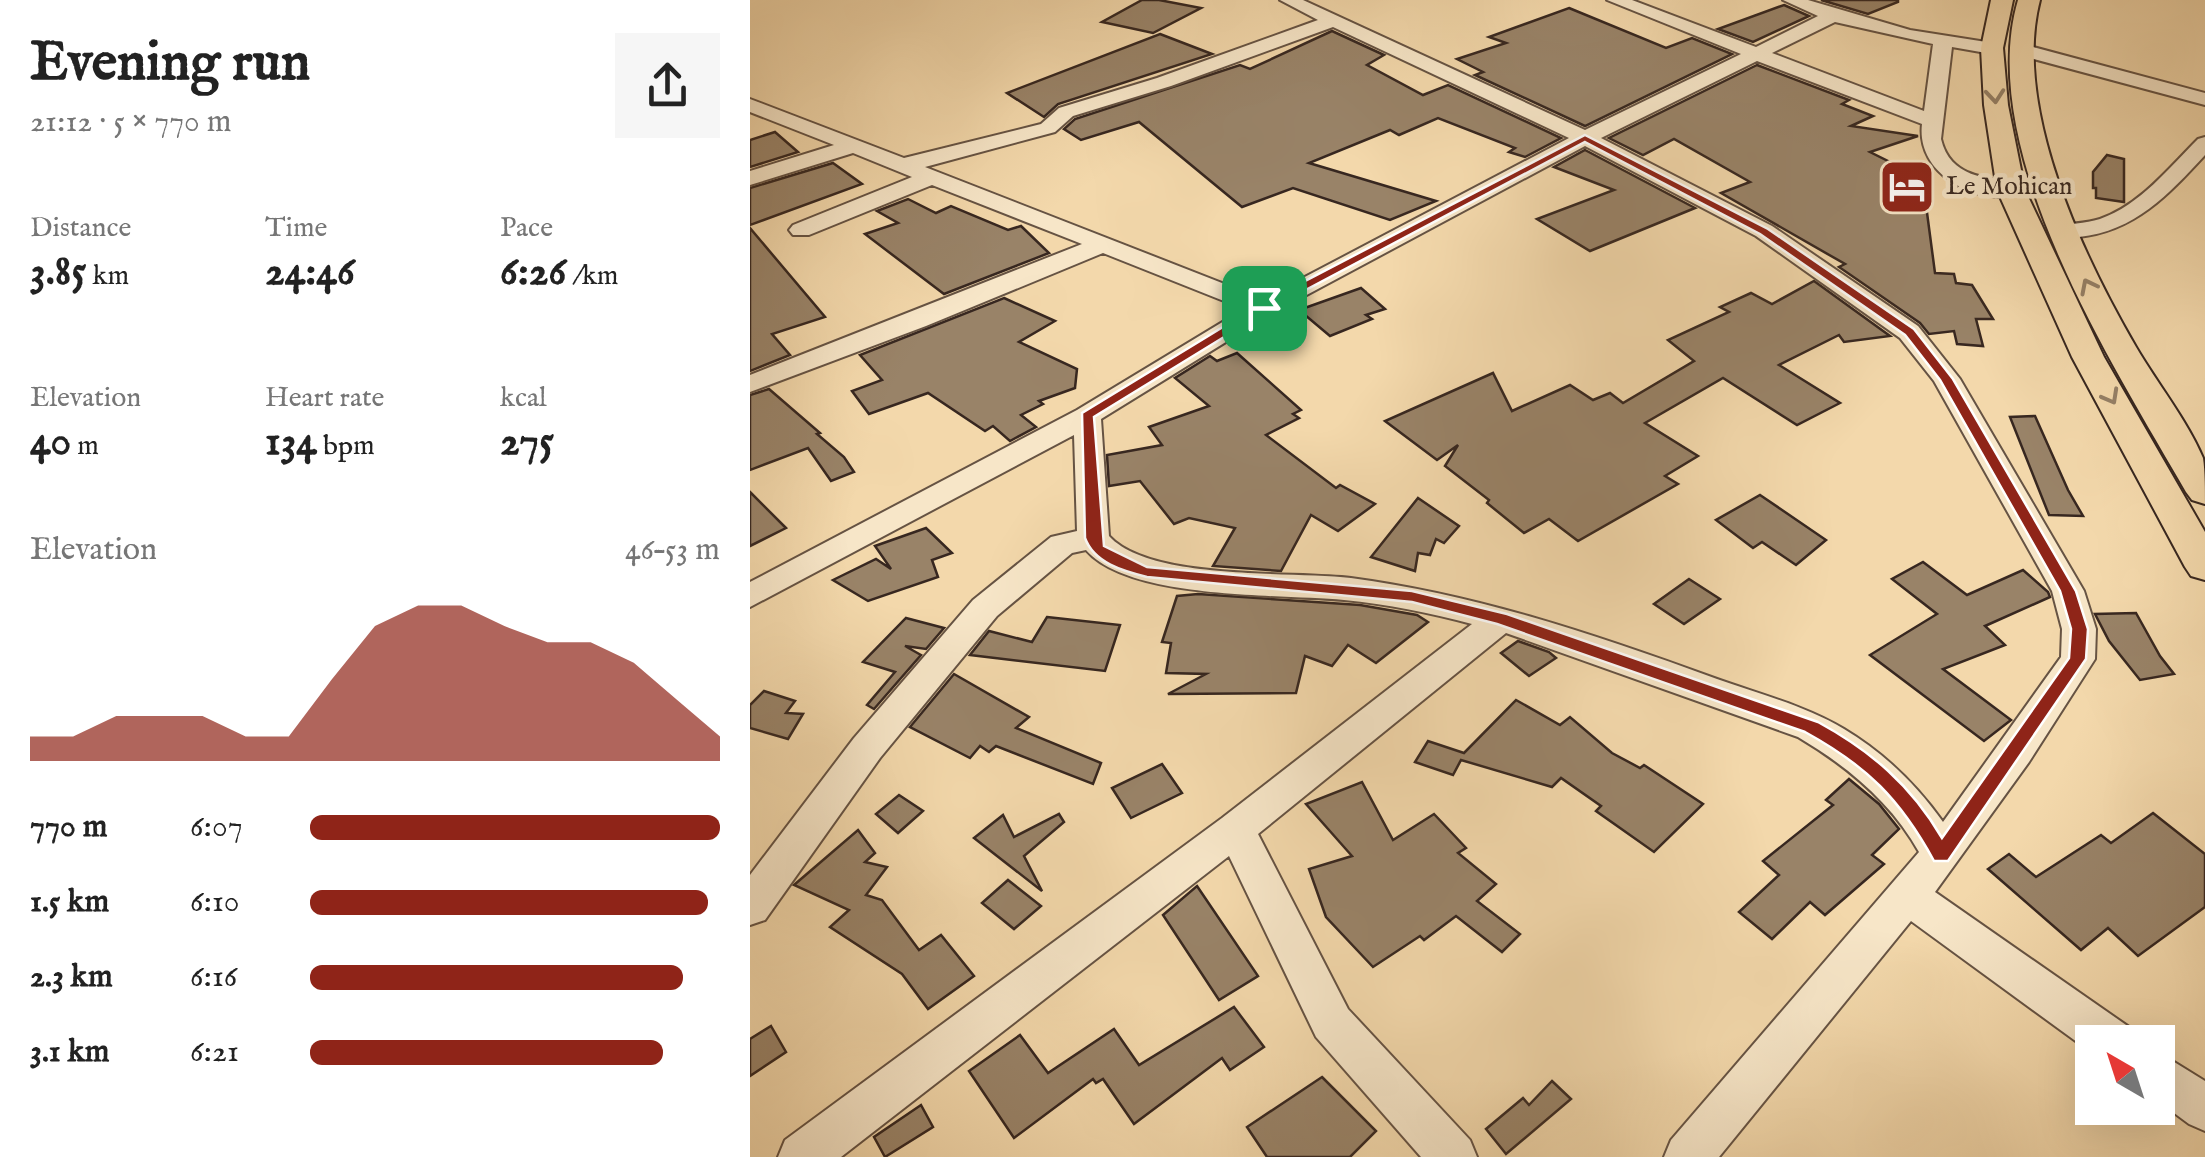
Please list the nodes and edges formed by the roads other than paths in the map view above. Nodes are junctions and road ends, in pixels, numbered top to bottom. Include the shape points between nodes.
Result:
1 (1289, 0) edge
2 (1616, 0) edge
3 (2002, 0) edge
4 (2030, 0) edge
5 (1796, 1) edge
6 (1833, 16) junction
7 (1334, 21) junction
8 (1943, 42) junction
9 (2007, 49) junction
10 (1756, 54) junction
11 (2205, 99) edge
12 (753, 108) edge
13 (1933, 121) junction
14 (1585, 138) junction
15 (2205, 143) edge
16 (854, 146) junction
17 (904, 164) junction
18 (934, 176) junction
19 (750, 178) edge
20 (2011, 190) junction
21 (801, 230) dead end
22 (2062, 232) junction
23 (1103, 244) junction
24 (1264, 308) junction
25 (750, 384) edge
26 (1087, 416) junction
27 (2205, 492) edge
28 (1093, 538) junction
29 (2205, 567) edge
30 (750, 596) edge
31 (1501, 618) junction
32 (1236, 829) junction
33 (1941, 855) junction
34 (1907, 895) junction
35 (750, 908) edge
36 (2090, 1025) edge
37 (2175, 1086) edge
38 (2205, 1108) edge
39 (802, 1157) edge
40 (1453, 1157) edge
41 (1688, 1157) edge

1 - 7 street
2 - 10 street
3 - 9 main road
4 - 9 main road
5 - 6 street
6 - 8 street
6 - 10 street
7 - 14 street
7 - 17 street via 1066,112 1048,128
8 - 9 street
8 - 13 street
9 - 11 street
9 -> 20 main road via 1996,106
9 - 22 main road
10 - 13 street
10 - 14 street
12 - 16 street
13 - 20 street via 1938,165 1958,179
14 - 24 street
14 - 33 street via 1764,231 1910,332 1946,379 2068,591 2080,629 2078,659
15 - 22 street via 2139,210 2101,228
16 - 17 street
16 - 19 street
17 - 18 street
18 - 21 street
18 - 23 street
20 -> 29 main road via 2088,356
27 -> 22 main road
23 - 24 street
23 - 25 street
24 - 26 street
26 - 28 street
26 - 30 street
28 - 31 street via 1097,549 1147,572 1412,596
28 - 35 street via 1062,544 984,608 867,748
31 - 32 street
31 - 33 street via 1812,727 1886,778 1916,810
32 - 39 street
32 - 40 street via 1332,1023
33 - 34 street
34 - 36 street
34 - 41 street
37 - 38 street

